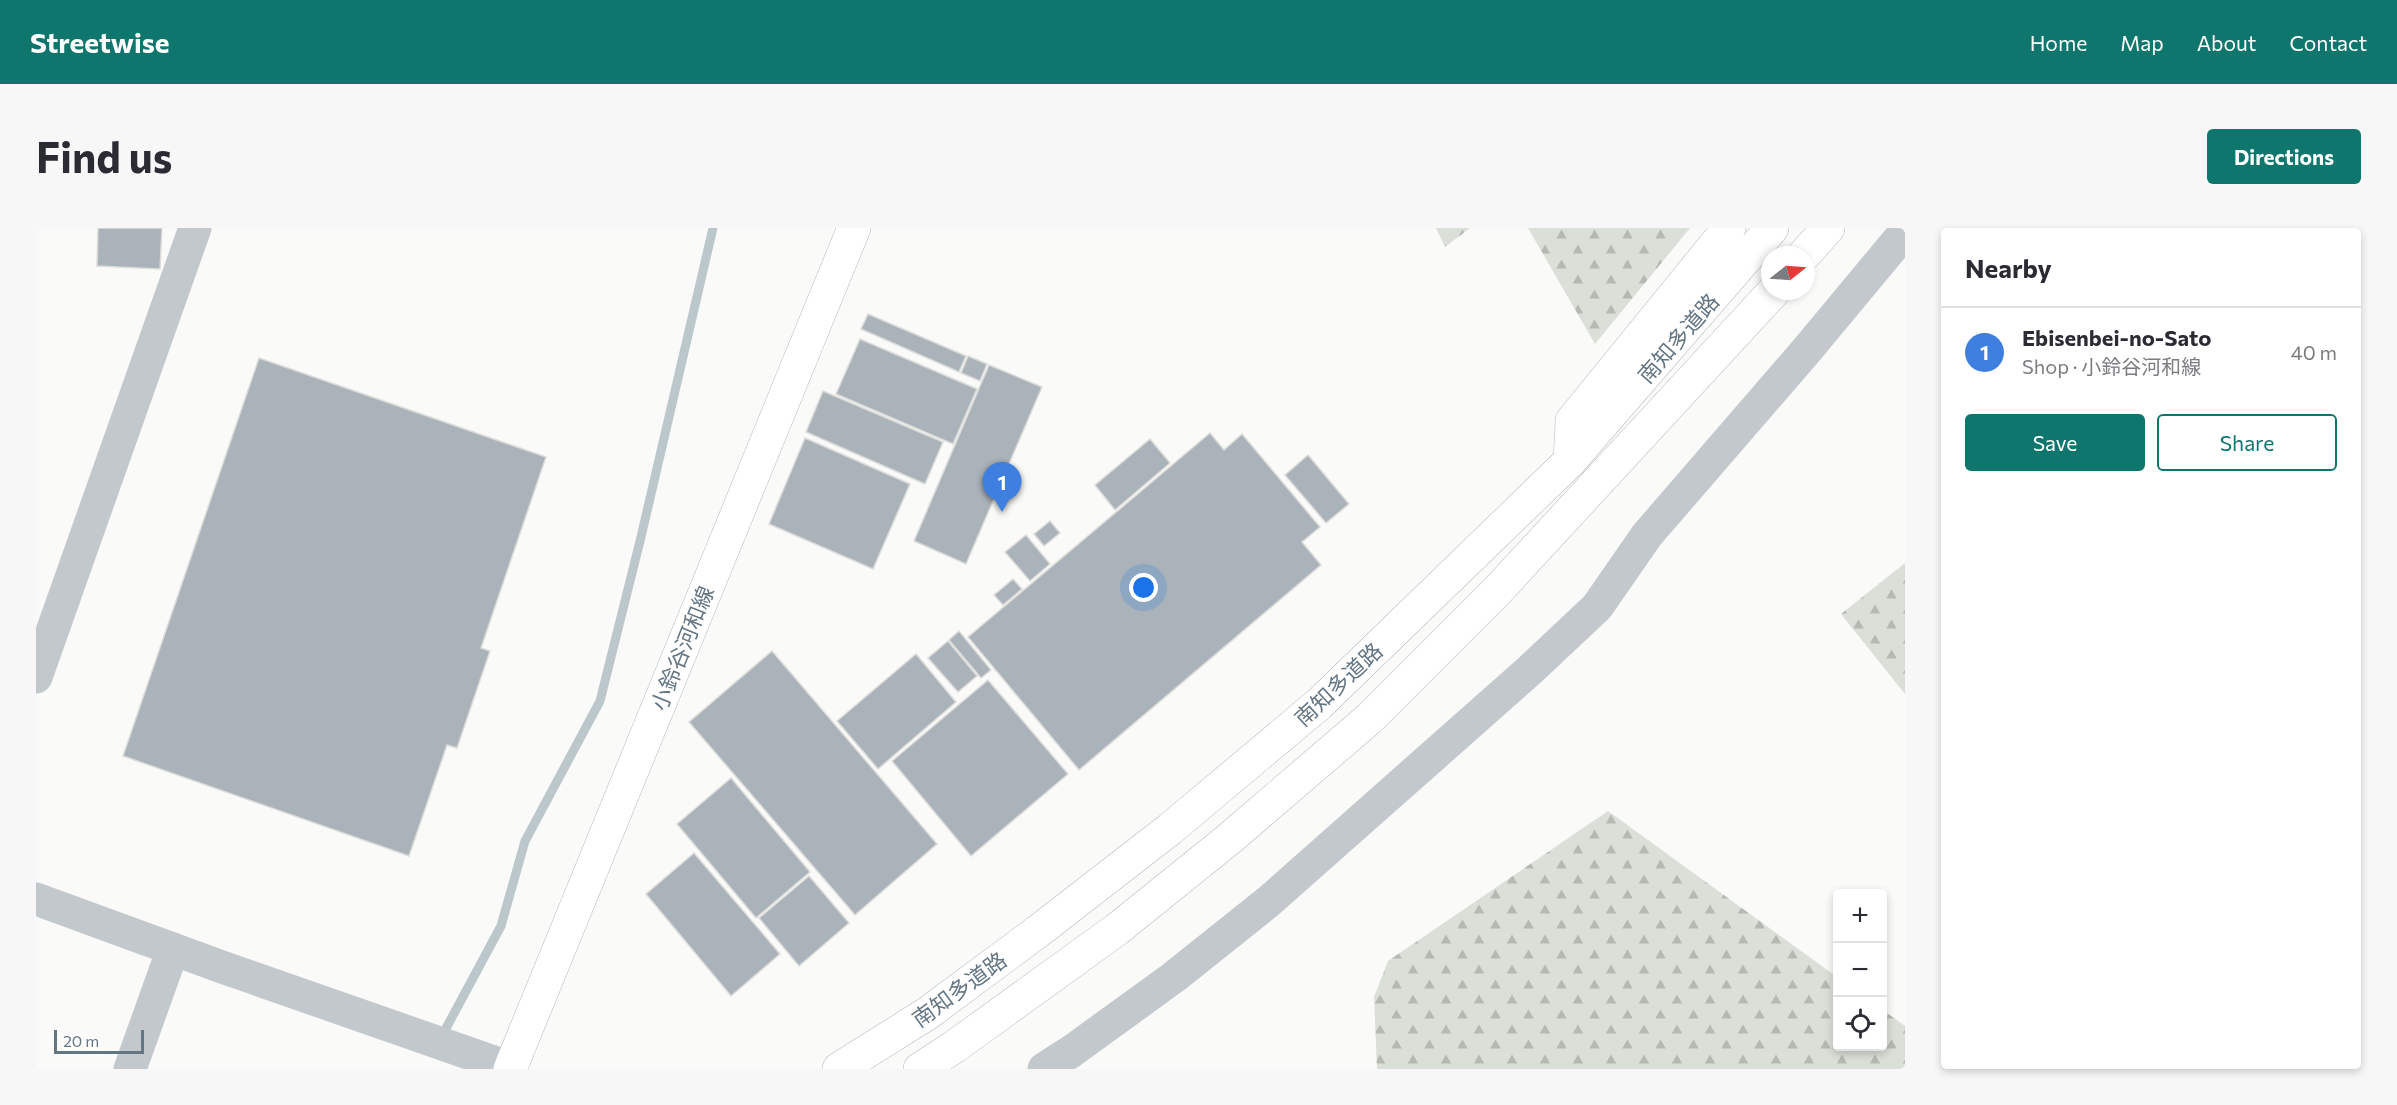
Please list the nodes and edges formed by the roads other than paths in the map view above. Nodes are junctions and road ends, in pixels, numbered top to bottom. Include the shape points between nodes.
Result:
1 (195, 228) edge
2 (854, 228) edge
3 (1729, 228) edge
4 (1772, 228) edge
5 (1828, 228) edge
6 (1905, 232) edge
7 (1812, 246) edge
8 (1766, 300) edge
9 (1570, 461) junction
10 (36, 677) edge
11 (36, 899) edge
12 (173, 949) junction
13 (130, 1069) edge
14 (510, 1069) edge
15 (838, 1069) edge
16 (920, 1069) edge
17 (1044, 1069) edge

1 - 10 street
2 - 14 main road, 小鈴谷河和線
3 - 9 main road via 1572,421
4 - 9 main road, 南知多道路
5 - 7 main road
6 - 17 street via 1647,535 1597,607 1268,902 1174,977
8 - 16 main road, 南知多道路 via 1497,591 1370,718 1116,930
9 - 15 main road, 南知多道路 via 1319,704 1170,829 928,1013
11 - 12 street
12 - 13 street
12 - 14 street

